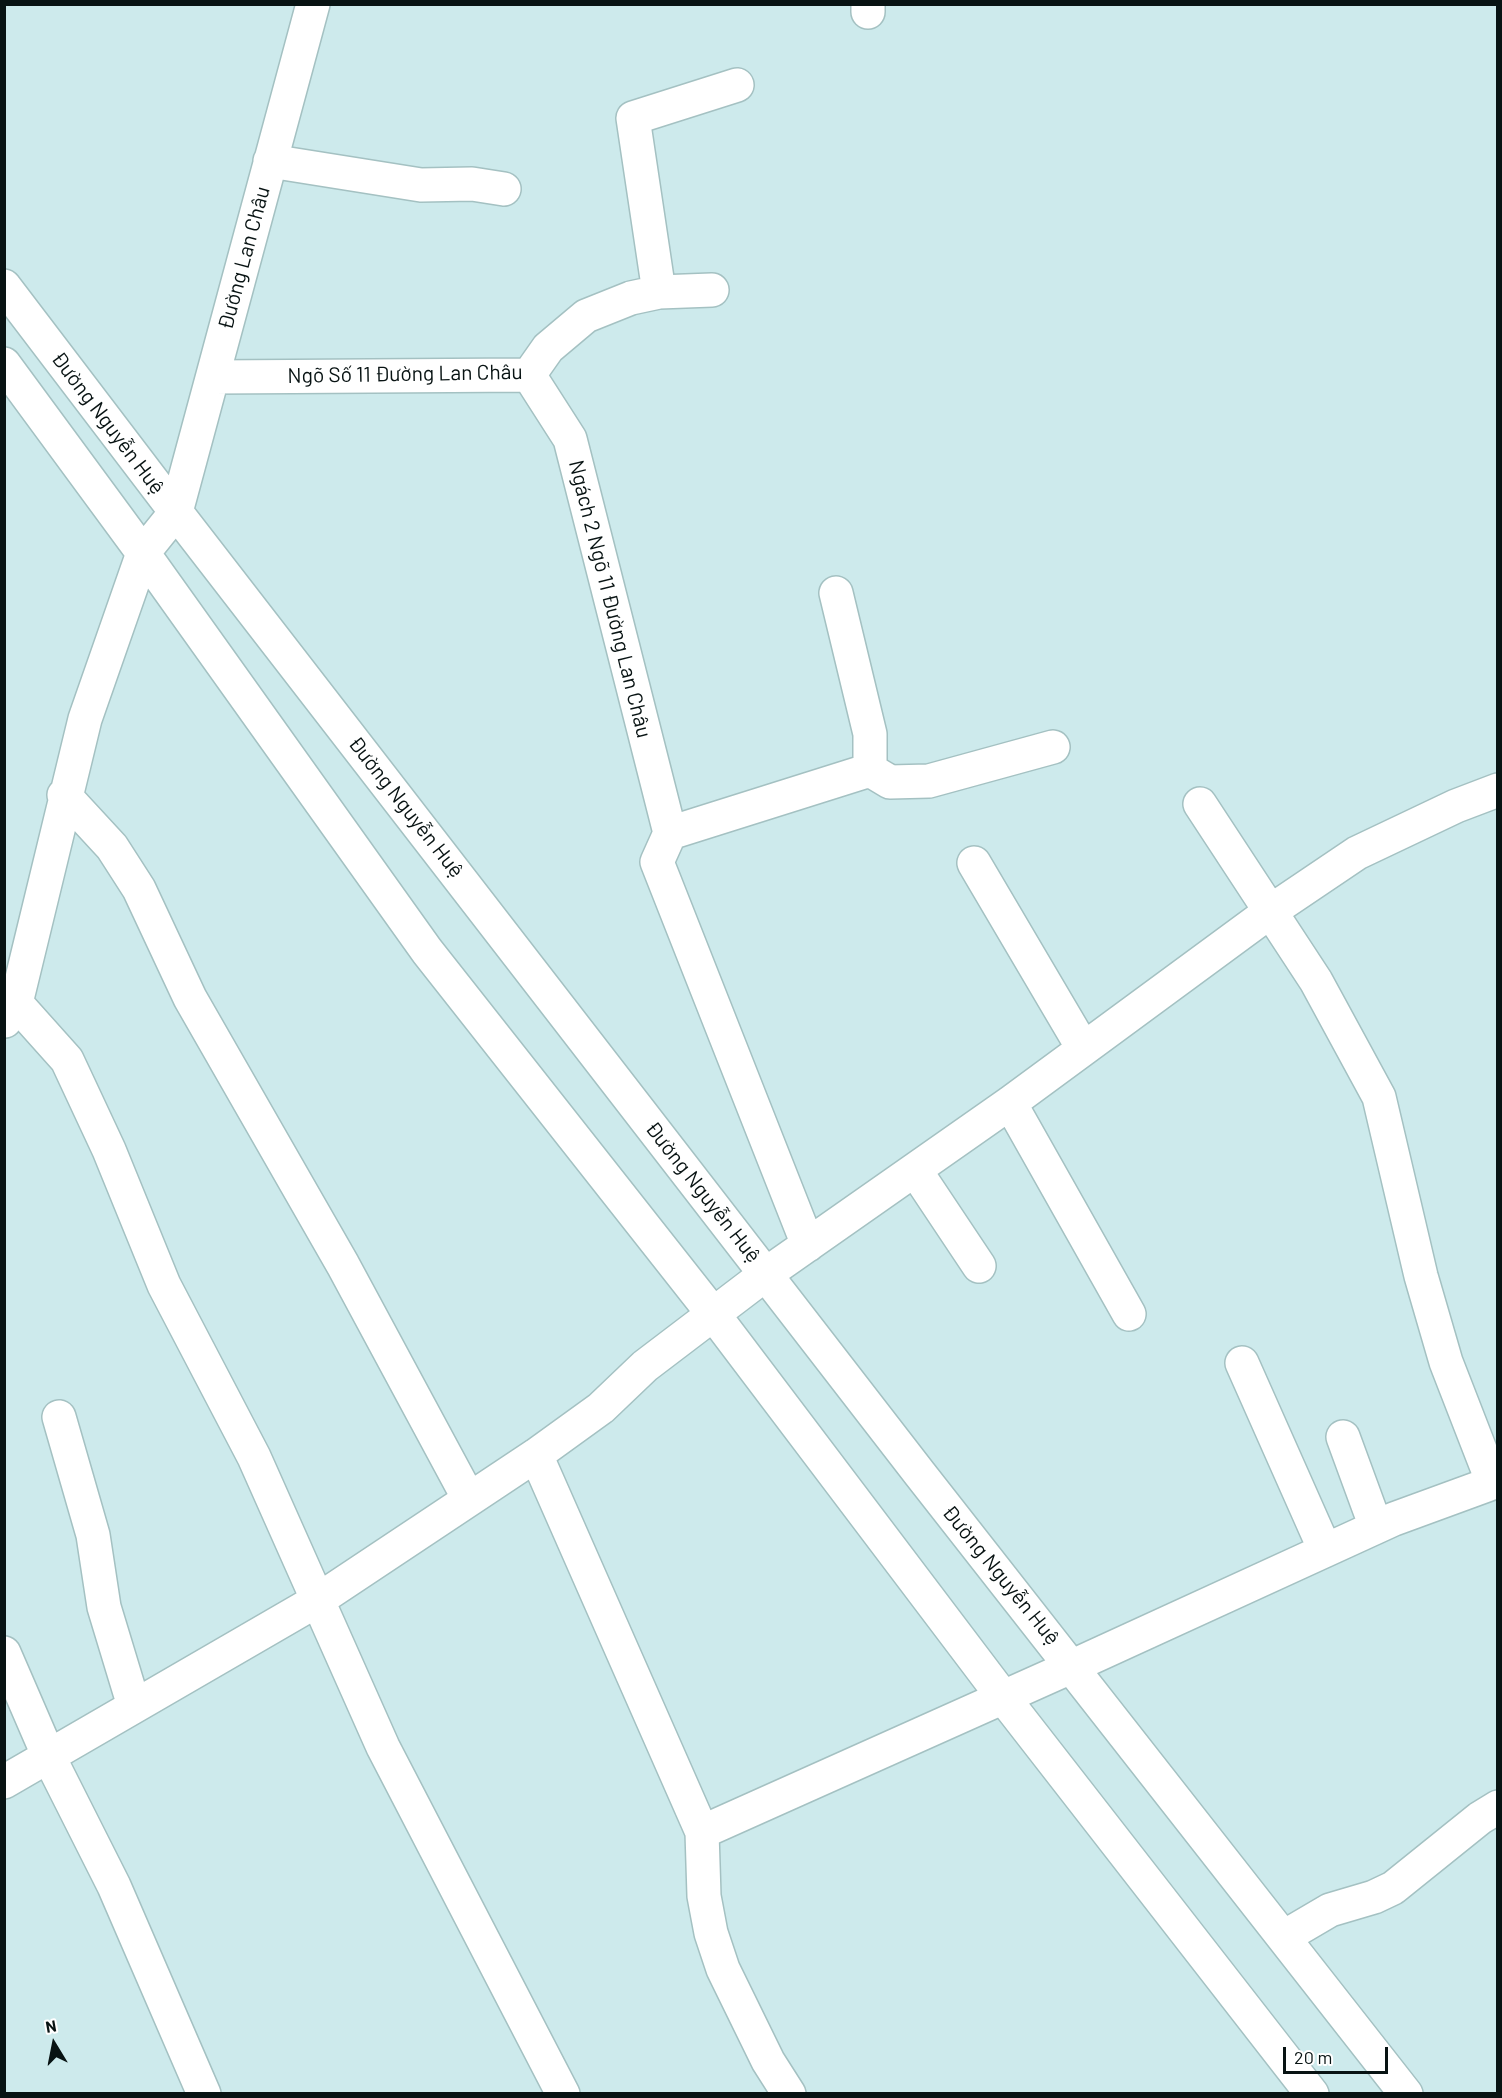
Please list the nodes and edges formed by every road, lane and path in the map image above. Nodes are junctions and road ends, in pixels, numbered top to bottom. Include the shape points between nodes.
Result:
1 (313, 4) edge
2 (737, 85) dead end
3 (270, 161) junction
4 (504, 189) dead end
5 (4, 286) edge
6 (712, 290) dead end
7 (659, 292) junction
8 (4, 364) edge
9 (529, 375) junction
10 (213, 377) junction
11 (176, 512) junction
12 (143, 554) junction
13 (836, 593) dead end
14 (1053, 747) dead end
15 (870, 770) junction
16 (1497, 790) edge
17 (64, 795) junction
18 (1200, 804) dead end
19 (670, 833) junction
20 (974, 863) dead end
21 (1271, 911) junction
22 (10, 1013) edge
23 (1083, 1048) junction
24 (1010, 1103) junction
25 (915, 1170) junction
26 (808, 1245) junction
27 (979, 1266) dead end
28 (766, 1274) junction
29 (1129, 1314) dead end
30 (714, 1315) junction
31 (1242, 1363) dead end
32 (59, 1417) dead end
33 (1342, 1437) dead end
34 (536, 1455) junction
35 (1495, 1482) edge
36 (468, 1499) junction
37 (1376, 1527) junction
38 (1325, 1550) junction
39 (318, 1600) junction
40 (4, 1653) edge
41 (1074, 1666) junction
42 (1004, 1697) junction
43 (134, 1706) junction
44 (49, 1757) junction
45 (4, 1782) edge
46 (1497, 1807) edge
47 (702, 1832) junction
48 (1284, 1937) junction
49 (204, 2094) edge
50 (563, 2094) edge
51 (789, 2094) edge
52 (1312, 2094) edge
53 (1406, 2094) edge

1 - 3 street, Đường Lan Châu
2 - 7 street via 633,118
3 - 4 street via 421,185 472,184
3 - 10 street, Đường Lan Châu
5 - 11 street, Đường Nguyễn Huệ
6 - 7 street, Ngõ Số 11 Đường Lan Châu
7 - 9 street, Ngõ Số 11 Đường Lan Châu via 631,298 586,316 549,348
8 - 12 street
9 - 10 street, Ngõ Số 11 Đường Lan Châu
9 - 19 street, Ngách 2 Ngõ 11 Đường Lan Châu via 570,439
10 - 11 street, Đường Lan Châu
11 - 12 street
11 - 28 street, Đường Nguyễn Huệ
12 - 17 street via 85,719
12 - 30 street via 427,951
13 - 15 street via 870,734
14 - 15 street via 929,781 890,782
15 - 19 street
16 - 21 street via 1357,853
17 - 22 street
17 - 36 street via 112,847 139,889 190,998 343,1265
18 - 21 street
19 - 26 street via 657,862
20 - 23 street
21 - 23 street
21 - 35 street via 1316,981 1379,1097 1404,1213 1446,1362
22 - 39 street via 66,1060 164,1285 254,1457
23 - 24 street
24 - 25 street
24 - 29 street
25 - 26 street
25 - 27 street
26 - 28 street
28 - 30 street
28 - 41 street, Đường Nguyễn Huệ
30 - 34 street via 645,1366 601,1408
30 - 42 street
31 - 38 street
32 - 43 street via 93,1535 104,1607
33 - 37 street
34 - 36 street
34 - 47 street
35 - 37 street
36 - 39 street
37 - 38 street
38 - 41 street
39 - 43 street
39 - 50 street via 383,1747
40 - 44 street
41 - 42 street
41 - 48 street, Đường Nguyễn Huệ
42 - 47 street
42 - 52 street
43 - 44 street
44 - 45 street
44 - 49 street via 114,1886
46 - 48 street via 1393,1888 1330,1910
47 - 51 street via 702,1871 711,1932 741,2008
48 - 53 street, Đường Nguyễn Huệ

